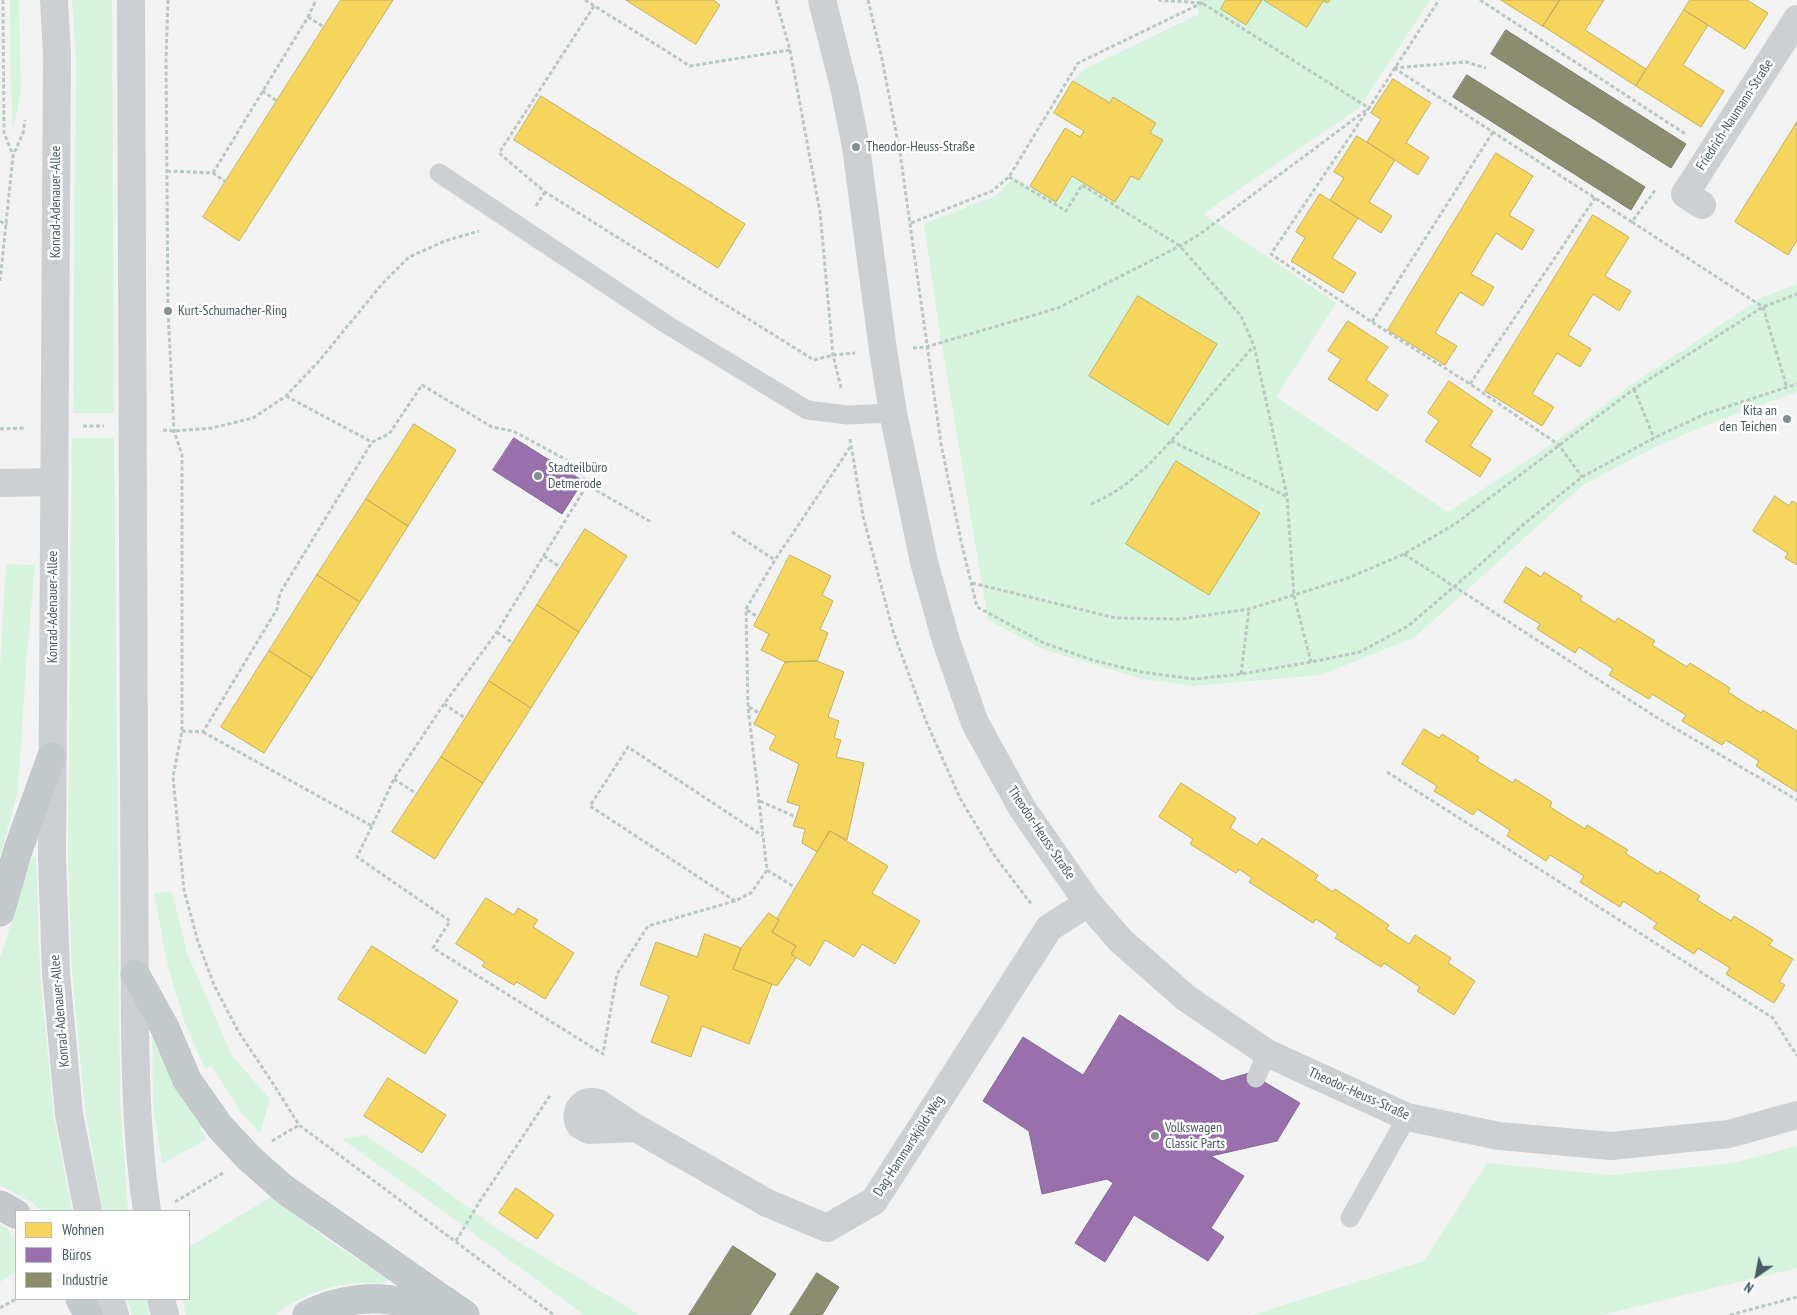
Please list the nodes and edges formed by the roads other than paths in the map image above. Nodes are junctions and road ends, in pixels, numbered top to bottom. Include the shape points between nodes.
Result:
1 (54, 0) edge
2 (131, 0) edge
3 (822, 0) edge
4 (1797, 19) edge
5 (439, 173) dead end
6 (1702, 205) dead end
7 (893, 412) junction
8 (0, 482) edge
9 (54, 482) junction
10 (52, 756) junction
11 (1088, 902) junction
12 (0, 912) edge
13 (135, 974) junction
14 (1267, 1053) junction
15 (1256, 1078) dead end
16 (1797, 1115) edge
17 (1407, 1117) junction
18 (636, 1128) dead end
19 (0, 1205) edge
20 (87, 1210) edge
21 (147, 1210) edge
22 (15, 1213) edge
23 (1350, 1218) dead end
24 (110, 1300) edge
25 (161, 1300) edge
26 (114, 1315) edge
27 (165, 1315) edge
28 (307, 1315) edge
29 (446, 1315) edge
30 (465, 1315) edge

1 - 9 street, Konrad-Adenauer-Allee via 57,54
2 - 13 street
3 - 7 street, Theodor-Heuss-Straße via 856,147
4 - 6 street, Friedrich-Naumann-Straße via 1685,194
5 - 7 lane via 666,324 807,410 848,415
7 - 11 street, Theodor-Heuss-Straße via 924,562 946,642 974,723 1022,808
8 - 9 street
9 - 10 street, Konrad-Adenauer-Allee
10 - 12 highway via 18,850
10 - 20 street, Konrad-Adenauer-Allee via 56,973 70,1114
11 - 14 street, Theodor-Heuss-Straße via 1121,941 1186,998
11 - 18 street, Dag-Hammarskjöld-Weg via 1049,928 874,1201 827,1228 767,1203
13 - 21 street via 136,1101
13 - 30 highway, bridge via 165,1028 187,1080 220,1128 284,1189
14 - 15 lane
14 - 17 street, Theodor-Heuss-Straße
16 - 17 street, Theodor-Heuss-Straße via 1729,1134 1611,1146 1499,1136
17 - 23 lane
19 - 22 highway
24 - 26 street
25 - 27 street
28 - 29 highway via 341,1302 382,1299

